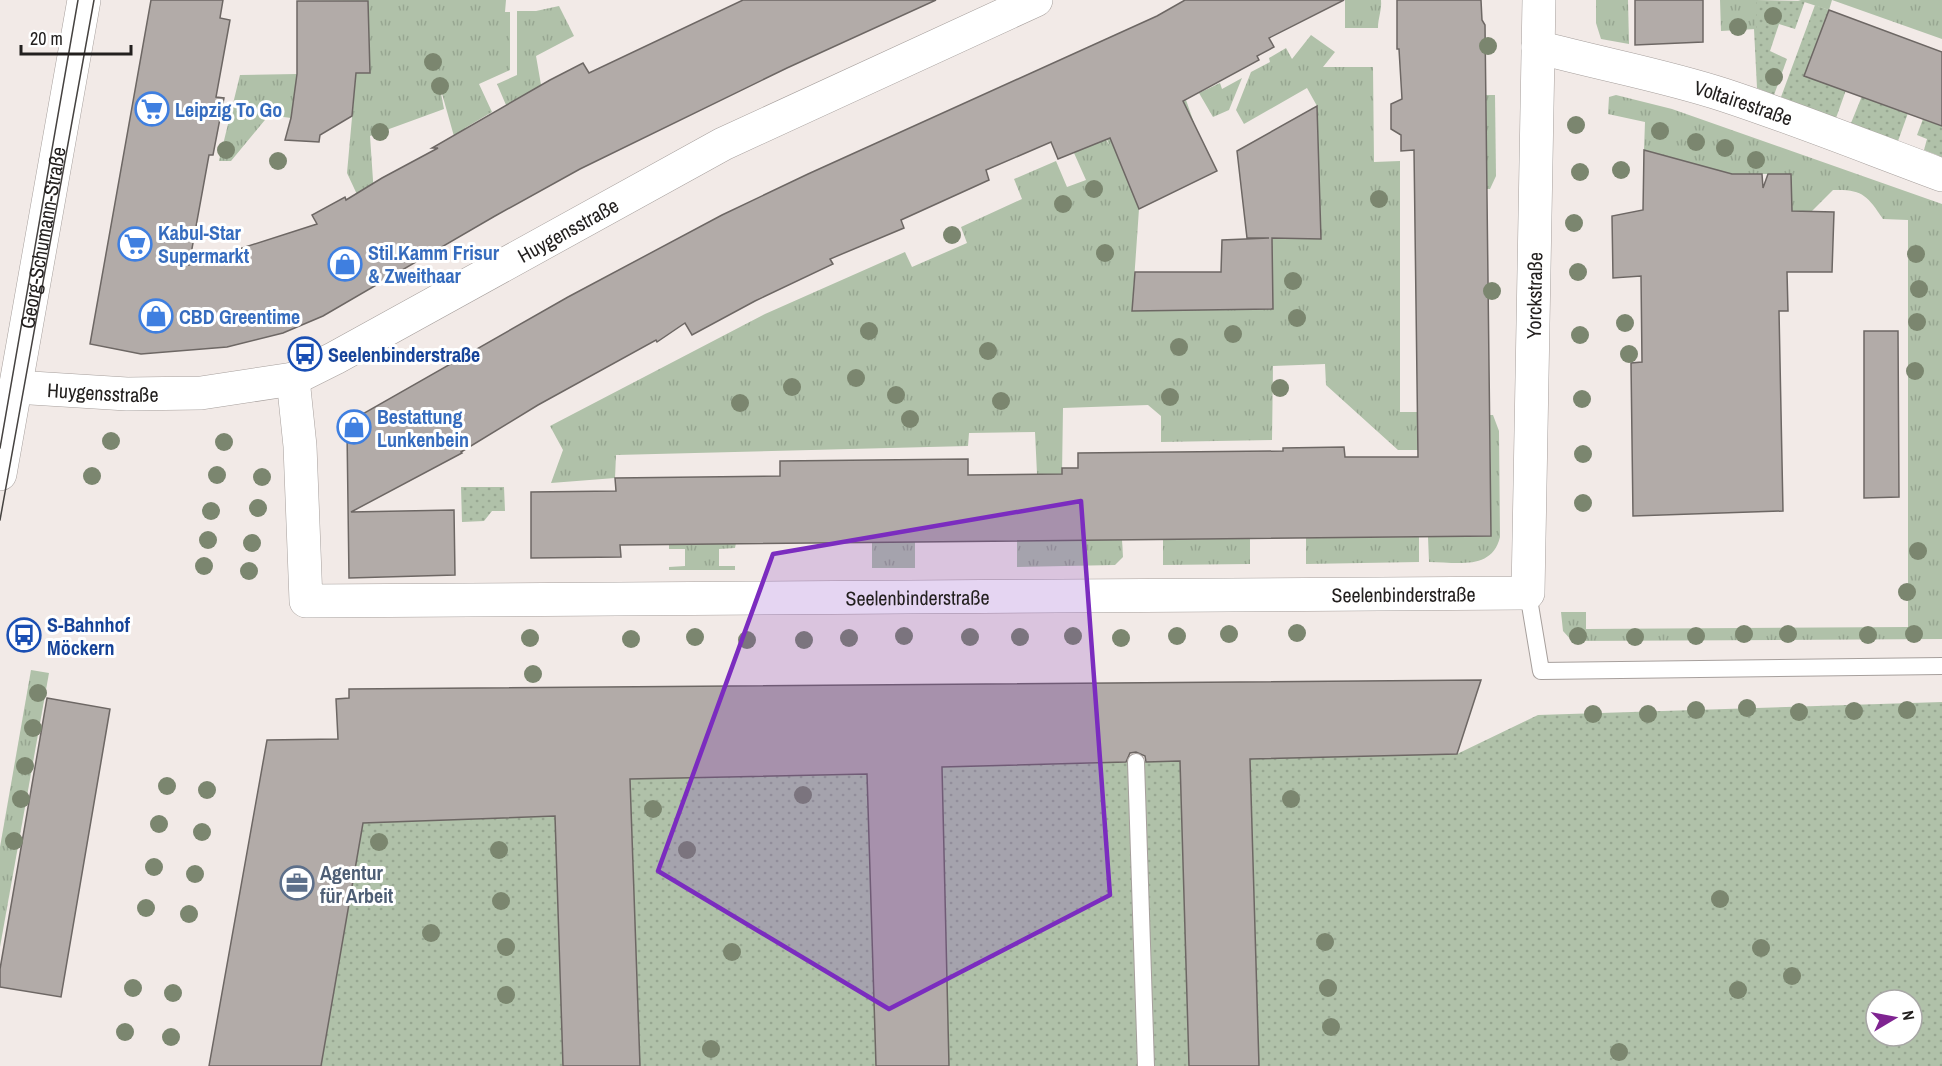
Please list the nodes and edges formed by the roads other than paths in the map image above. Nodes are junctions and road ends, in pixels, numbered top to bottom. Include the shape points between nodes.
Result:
1 (84, 0) edge
2 (1036, 0) edge
3 (1539, 0) edge
4 (1538, 47) junction
5 (1942, 175) edge
6 (293, 379) junction
7 (15, 387) junction
8 (0, 474) edge
9 (1528, 593) junction
10 (1942, 666) edge
11 (1136, 762) dead end
12 (1146, 1066) edge

1 - 7 street, Georg-Schumann-Straße
2 - 6 street, Huygensstraße via 723,144
3 - 4 street, Yorckstraße
4 - 5 street, Voltairestraße via 1724,95
4 - 9 street, Yorckstraße
6 - 7 street, Huygensstraße via 201,393 127,394
6 - 9 street, Seelenbinderstraße via 300,446 306,601
7 - 8 street, Georg-Schumann-Straße
9 - 10 lane via 1541,671
11 - 12 lane

